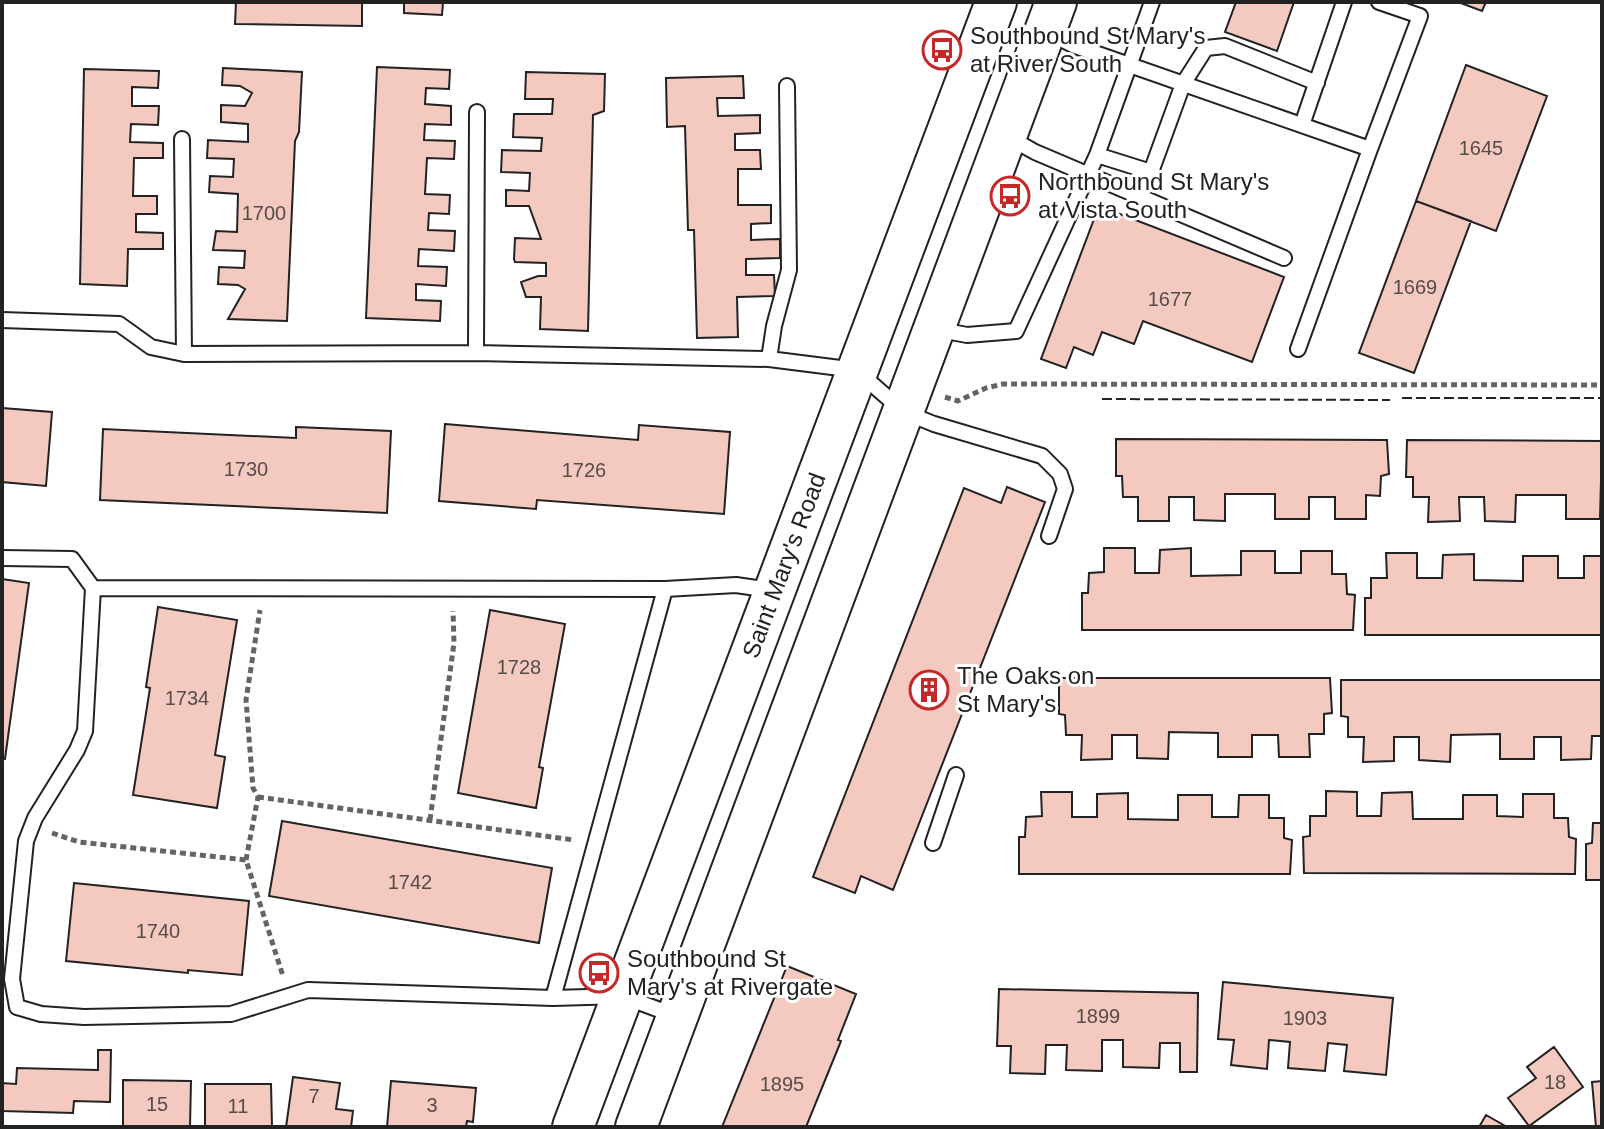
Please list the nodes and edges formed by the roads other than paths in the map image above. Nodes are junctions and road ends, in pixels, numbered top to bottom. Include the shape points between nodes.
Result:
1 (996, 2) edge
2 (1152, 2) edge
3 (1344, 2) edge
4 (1379, 2) edge
5 (1044, 12) edge
6 (1129, 65) junction
7 (1317, 83) junction
8 (1183, 84) junction
9 (787, 86) dead end
10 (477, 112) dead end
11 (1302, 125) junction
12 (1006, 136) junction
13 (182, 139) dead end
14 (1370, 149) junction
15 (1097, 155) junction
16 (1087, 174) junction
17 (1284, 258) dead end
18 (2, 320) edge
19 (935, 328) junction
20 (1298, 349) dead end
21 (476, 353) junction
22 (184, 354) junction
23 (769, 359) junction
24 (856, 370) junction
25 (904, 412) junction
26 (1049, 536) dead end
27 (2, 558) edge
28 (93, 588) junction
29 (665, 589) junction
30 (775, 591) junction
31 (956, 775) dead end
32 (933, 843) dead end
33 (622, 996) junction
34 (553, 998) junction
35 (677, 1016) junction
36 (573, 1127) edge
37 (636, 1127) edge

1 - 24 main road, Saint Mary's Road
2 - 6 lane
3 - 7 lane
4 - 14 lane via 1420,16
5 - 6 lane via 1075,46
5 - 12 main road
6 - 8 lane
6 - 15 lane
7 - 8 lane via 1225,46 1206,48
7 - 11 lane
8 - 11 lane
8 - 15 lane via 1151,172
9 - 23 lane via 789,270
10 - 21 lane
11 - 14 lane
12 - 16 lane
12 - 19 main road
13 - 22 lane
14 - 20 lane
15 - 16 lane
16 - 17 lane
16 - 19 lane via 1016,331 967,335
18 - 22 lane via 119,324 151,347
19 - 25 main road
21 - 22 lane
21 - 23 lane
23 - 24 lane
24 - 25 lane
24 - 30 main road, Saint Mary's Road
25 - 26 lane via 1042,456 1060,474 1065,489
25 - 35 main road
27 - 28 lane via 72,559
28 - 29 lane
28 - 34 lane via 85,731 32,827 25,853 12,979 17,1007 84,1017 231,1014 308,990
29 - 30 lane via 736,585
29 - 34 lane
30 - 33 main road, Saint Mary's Road
31 - 32 lane
33 - 34 lane
33 - 35 lane
33 - 36 main road, Saint Mary's Road
35 - 37 main road

